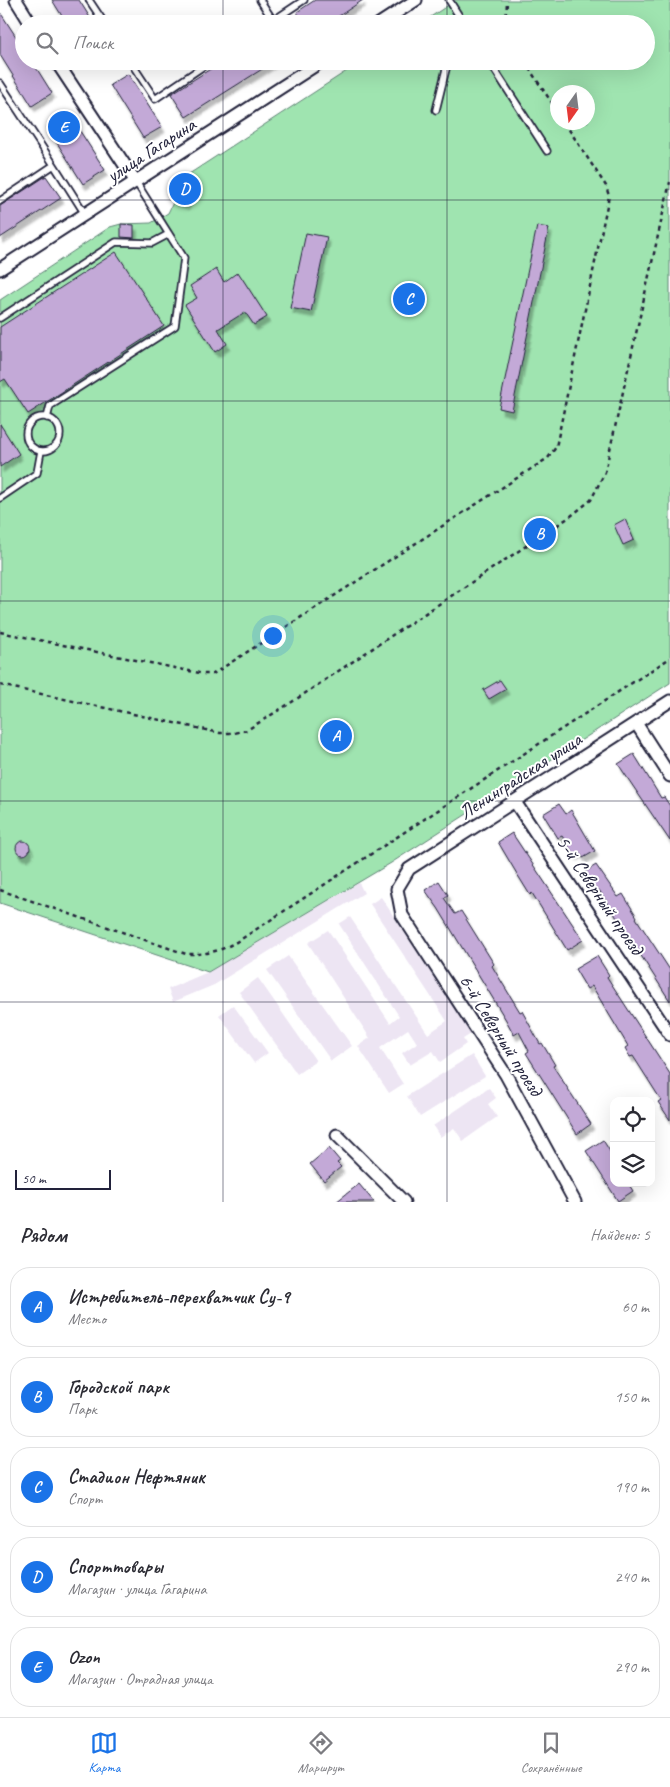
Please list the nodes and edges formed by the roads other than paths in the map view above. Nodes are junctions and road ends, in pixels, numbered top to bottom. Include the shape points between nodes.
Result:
1 (16, 0) edge
2 (89, 0) edge
3 (260, 0) edge
4 (304, 0) edge
5 (416, 0) edge
6 (449, 0) edge
7 (25, 15) edge
8 (99, 15) edge
9 (268, 15) edge
10 (283, 15) edge
11 (394, 15) edge
12 (459, 15) edge
13 (62, 70) edge
14 (136, 70) edge
15 (198, 70) edge
16 (446, 70) edge
17 (495, 70) edge
18 (306, 71) edge
19 (0, 83) edge
20 (436, 110) dead end
21 (546, 151) dead end
22 (54, 165) junction
23 (136, 182) junction
24 (0, 201) edge
25 (86, 215) junction
26 (169, 234) junction
27 (0, 268) edge
28 (0, 318) edge
29 (47, 418) junction
30 (41, 451) junction
31 (0, 498) edge
32 (670, 701) edge
33 (636, 723) junction
34 (670, 776) edge
35 (515, 802) junction
36 (397, 889) joint
37 (670, 1035) edge
38 (337, 1135) dead end
39 (404, 1202) edge
40 (575, 1202) edge

1 - 7 street
2 - 8 lane
3 - 9 lane
4 - 10 lane
5 - 11 street
6 - 12 lane
13 - 23 street
14 - 15 lane via 154,99
16 - 20 lane
17 - 21 lane
18 - 23 street, улица Гагарина
19 - 22 lane
22 - 24 lane
22 - 25 lane
23 - 25 street, улица Гагарина
23 - 26 lane
25 - 27 street, улица Гагарина
26 - 28 lane via 152,243 116,242
26 - 29 lane via 184,258 175,326 50,406
29 - 30 lane via 56,424 60,435 56,445
29 - 30 lane via 36,419 26,431 31,446
30 - 31 lane via 37,473
32 - 33 street, Ленинградская улица
33 - 34 street
33 - 35 street, Ленинградская улица
35 - 36 street, Ленинградская улица via 409,869
35 - 37 street, 5-й Северный проезд
36 - 40 street, 6-й Северный проезд via 402,915 506,1075
38 - 39 street

